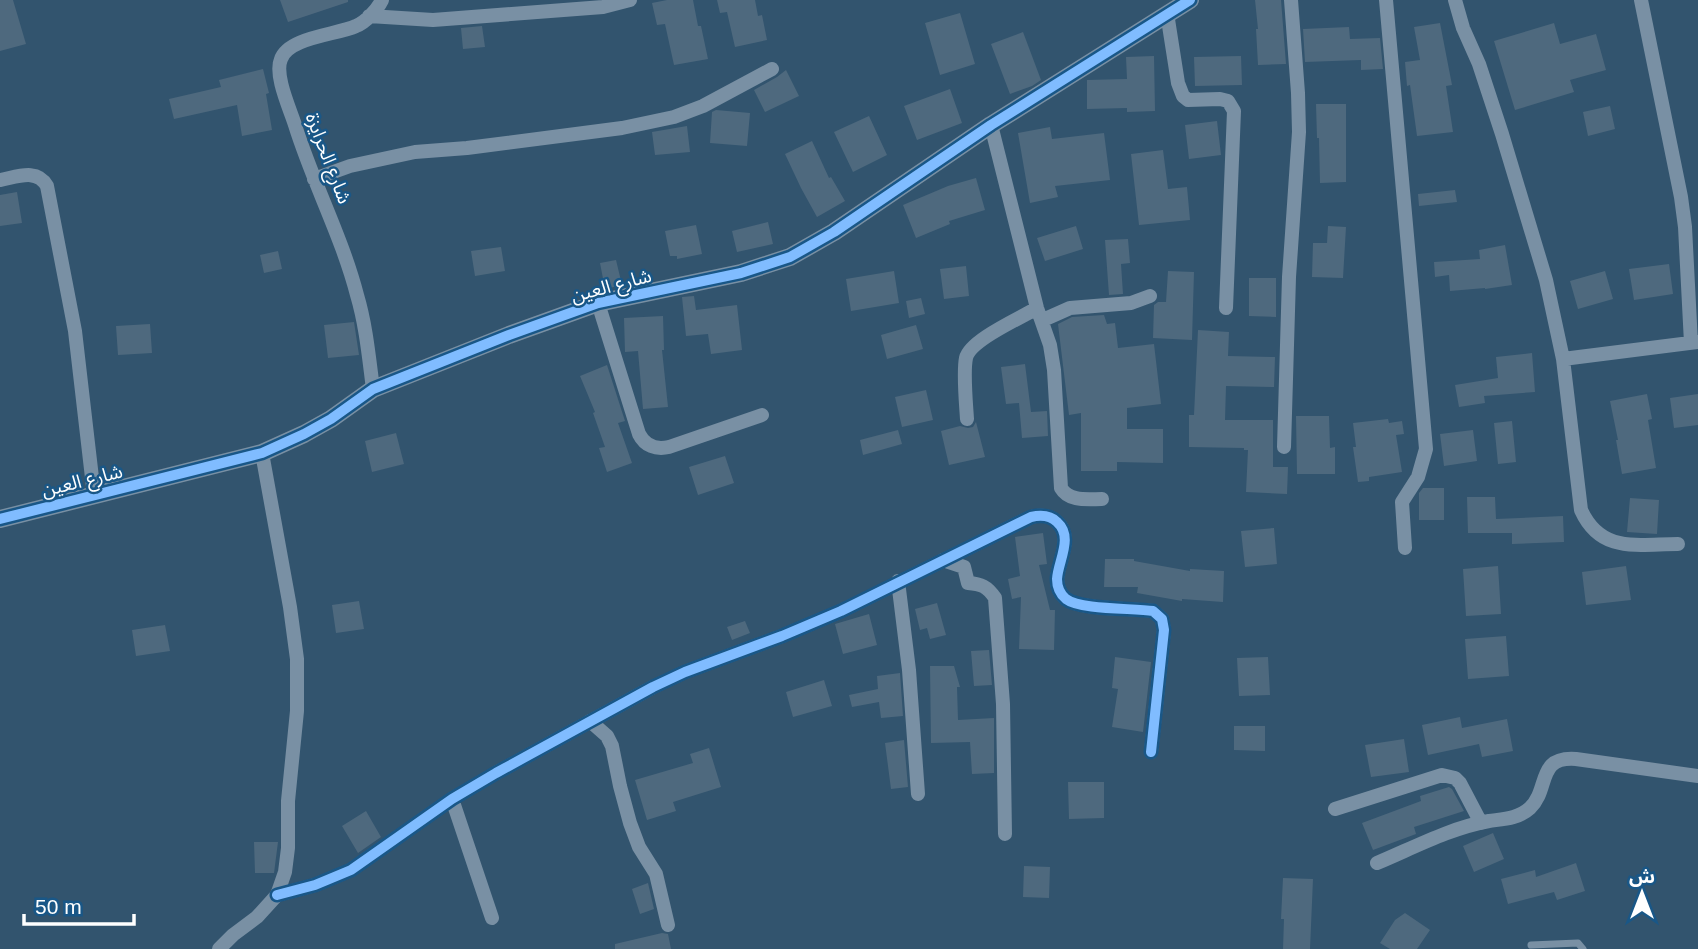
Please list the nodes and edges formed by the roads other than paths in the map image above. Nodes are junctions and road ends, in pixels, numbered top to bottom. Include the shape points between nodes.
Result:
1 (382, 0) edge
2 (630, 0) edge
3 (1190, 0) edge
4 (1292, 0) edge
5 (1386, 0) edge
6 (1455, 0) edge
7 (1641, 0) edge
8 (1167, 13) junction
9 (369, 16) junction
10 (772, 69) dead end
11 (991, 125) junction
12 (314, 179) junction
13 (0, 180) edge
14 (1150, 296) dead end
15 (598, 303) junction
16 (1226, 308) dead end
17 (1040, 314) junction
18 (1695, 342) edge
19 (1563, 359) junction
20 (373, 389) junction
21 (762, 415) dead end
22 (967, 418) dead end
23 (1284, 447) dead end
24 (262, 453) junction
25 (94, 495) junction
26 (1102, 499) dead end
27 (0, 519) edge
28 (1678, 544) dead end
29 (1405, 548) dead end
30 (943, 560) junction
31 (898, 582) junction
32 (590, 721) junction
33 (1151, 752) dead end
34 (1698, 776) edge
35 (918, 794) dead end
36 (452, 799) junction
37 (1335, 809) dead end
38 (1481, 822) junction
39 (1005, 834) dead end
40 (1377, 863) dead end
41 (277, 895) junction
42 (492, 918) dead end
43 (668, 925) dead end
44 (1531, 945) dead end
45 (219, 949) edge
46 (1583, 949) edge

1 - 9 street, شارع الحرايزة
2 - 9 street via 603,7 433,20
3 - 8 street, شارع العين
4 - 23 street via 1298,132
5 - 29 street via 1426,449 1418,477 1402,502
6 - 19 street via 1517,180
7 - 18 street via 1681,197
8 - 11 street, شارع العين
8 - 16 street via 1183,96 1228,101 1234,111
9 - 12 street, شارع الحرايزة via 358,25 298,43 285,51 279,62 279,76
10 - 12 street via 674,117 622,128 415,152
11 - 15 street, شارع العين via 790,257 741,273
11 - 17 street
12 - 20 street, شارع الحرايزة via 358,296
13 - 25 street via 35,176 47,187 75,331
14 - 17 street via 1131,303
15 - 20 street, شارع العين
15 - 21 street via 639,434 646,443 669,447
17 - 22 street via 978,342 969,351 965,364
17 - 26 street via 1052,358 1061,488 1071,498
18 - 19 street
19 - 28 street via 1579,499 1586,521 1613,542
20 - 24 street, شارع العين via 322,424
24 - 25 street, شارع العين
24 - 41 street via 297,659 288,848
25 - 27 street, شارع العين
30 - 31 street
30 - 33 street via 1031,517 1049,517 1065,537 1057,579 1063,597 1075,604 1158,614 1164,630
30 - 39 street via 964,567 968,583 983,585 995,598 1003,704
31 - 32 street via 812,624 674,677
31 - 35 street
32 - 36 street
32 - 43 street via 612,746 630,823 656,874
34 - 38 street via 1567,758 1551,765 1530,808 1511,818
36 - 41 street via 351,870
36 - 42 street
37 - 38 street via 1449,775 1460,783
38 - 40 street
41 - 45 street
44 - 46 lane via 1578,943

